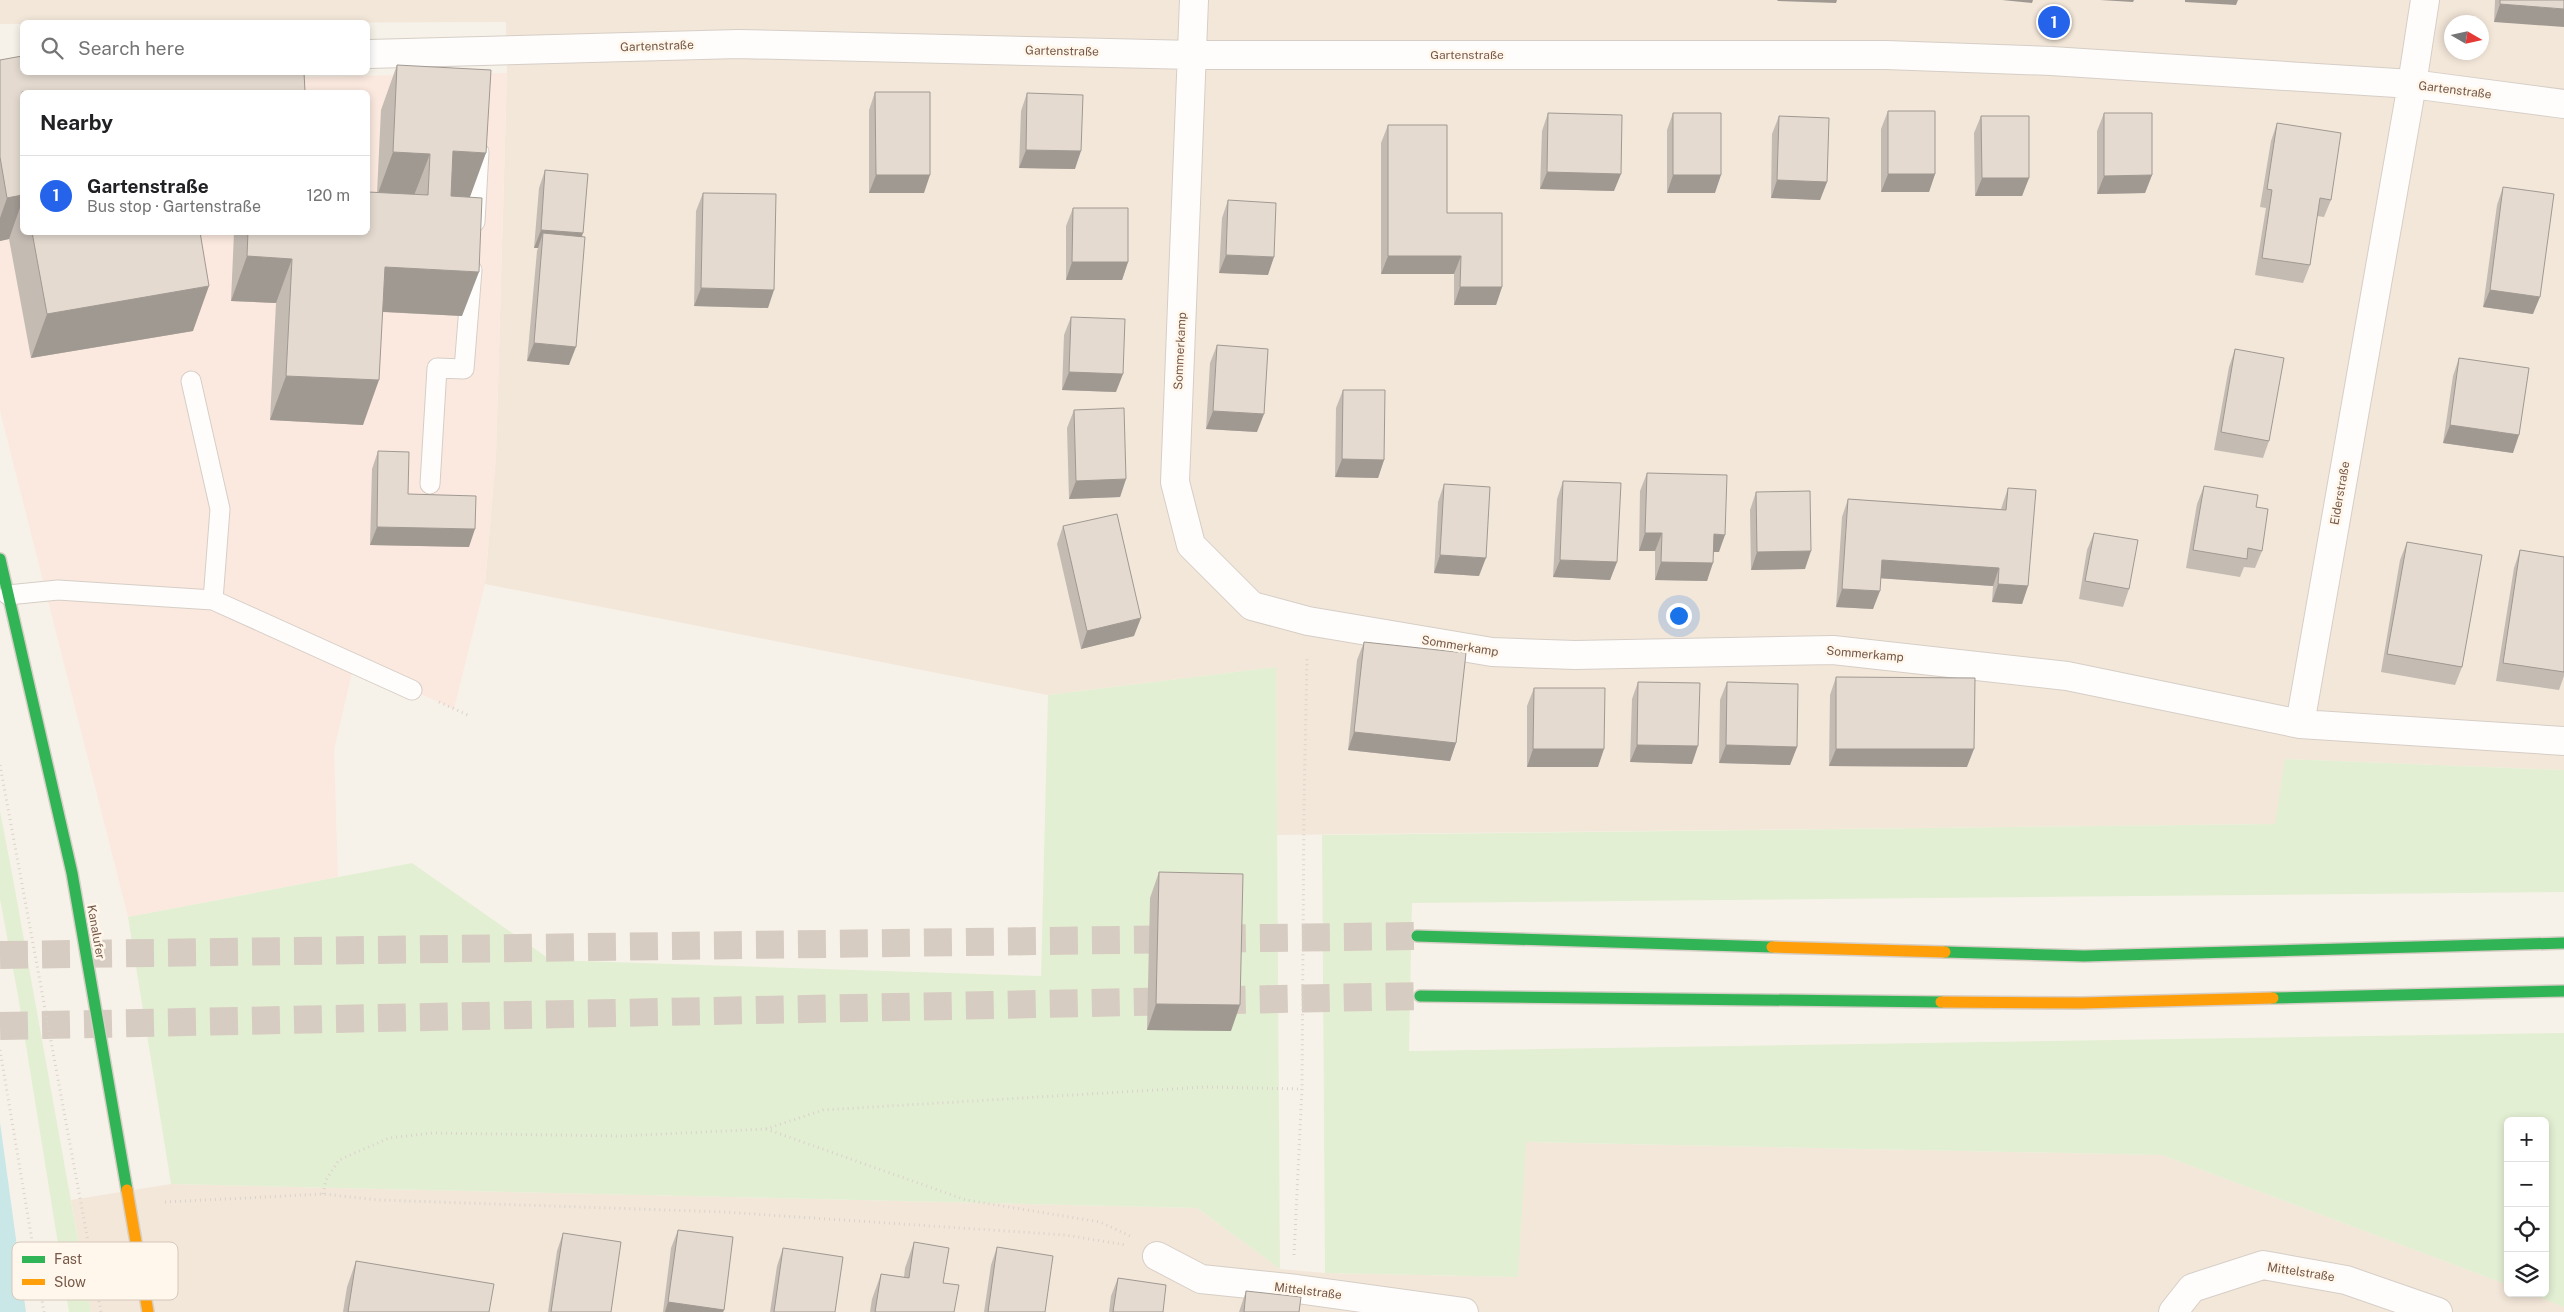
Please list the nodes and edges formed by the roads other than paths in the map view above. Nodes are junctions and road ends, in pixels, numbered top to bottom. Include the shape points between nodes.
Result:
1 (1194, 0) edge
2 (2425, 0) edge
3 (370, 54) edge
4 (1193, 55) junction
5 (2412, 84) junction
6 (2564, 104) edge
7 (480, 130) edge
8 (191, 381) dead end
9 (430, 484) dead end
10 (0, 559) edge
11 (8, 595) junction
12 (213, 600) junction
13 (412, 690) dead end
14 (2300, 724) junction
15 (2564, 742) edge
16 (1417, 936) tunnel mouth
17 (2564, 943) edge
18 (2564, 991) edge
19 (1420, 996) tunnel mouth
20 (136, 1242) edge
21 (1157, 1256) road end
22 (1464, 1312) edge
23 (2173, 1312) edge
24 (2438, 1312) edge

1 - 4 street, Sommerkamp
2 - 5 street, Eiderstraße
3 - 4 street, Gartenstraße via 484,61 738,44
4 - 5 street, Gartenstraße via 1886,55 2051,61
4 - 14 street, Sommerkamp via 1175,482 1190,545 1252,606 1308,621 1492,652 1575,655 1843,651 2067,676
5 - 6 street, Gartenstraße
5 - 14 street, Eiderstraße
7 - 9 lane via 464,369 437,368
8 - 12 lane via 220,509
10 - 11 main road, Kanalufer
11 - 12 lane via 58,590
11 - 20 main road, Kanalufer via 72,873
12 - 13 lane
14 - 15 street
16 - 17 main road via 2084,956
18 - 19 main road via 2082,1003
21 - 22 street, Mittelstraße via 1201,1279
23 - 24 street, Mittelstraße via 2192,1288 2263,1265 2346,1280

